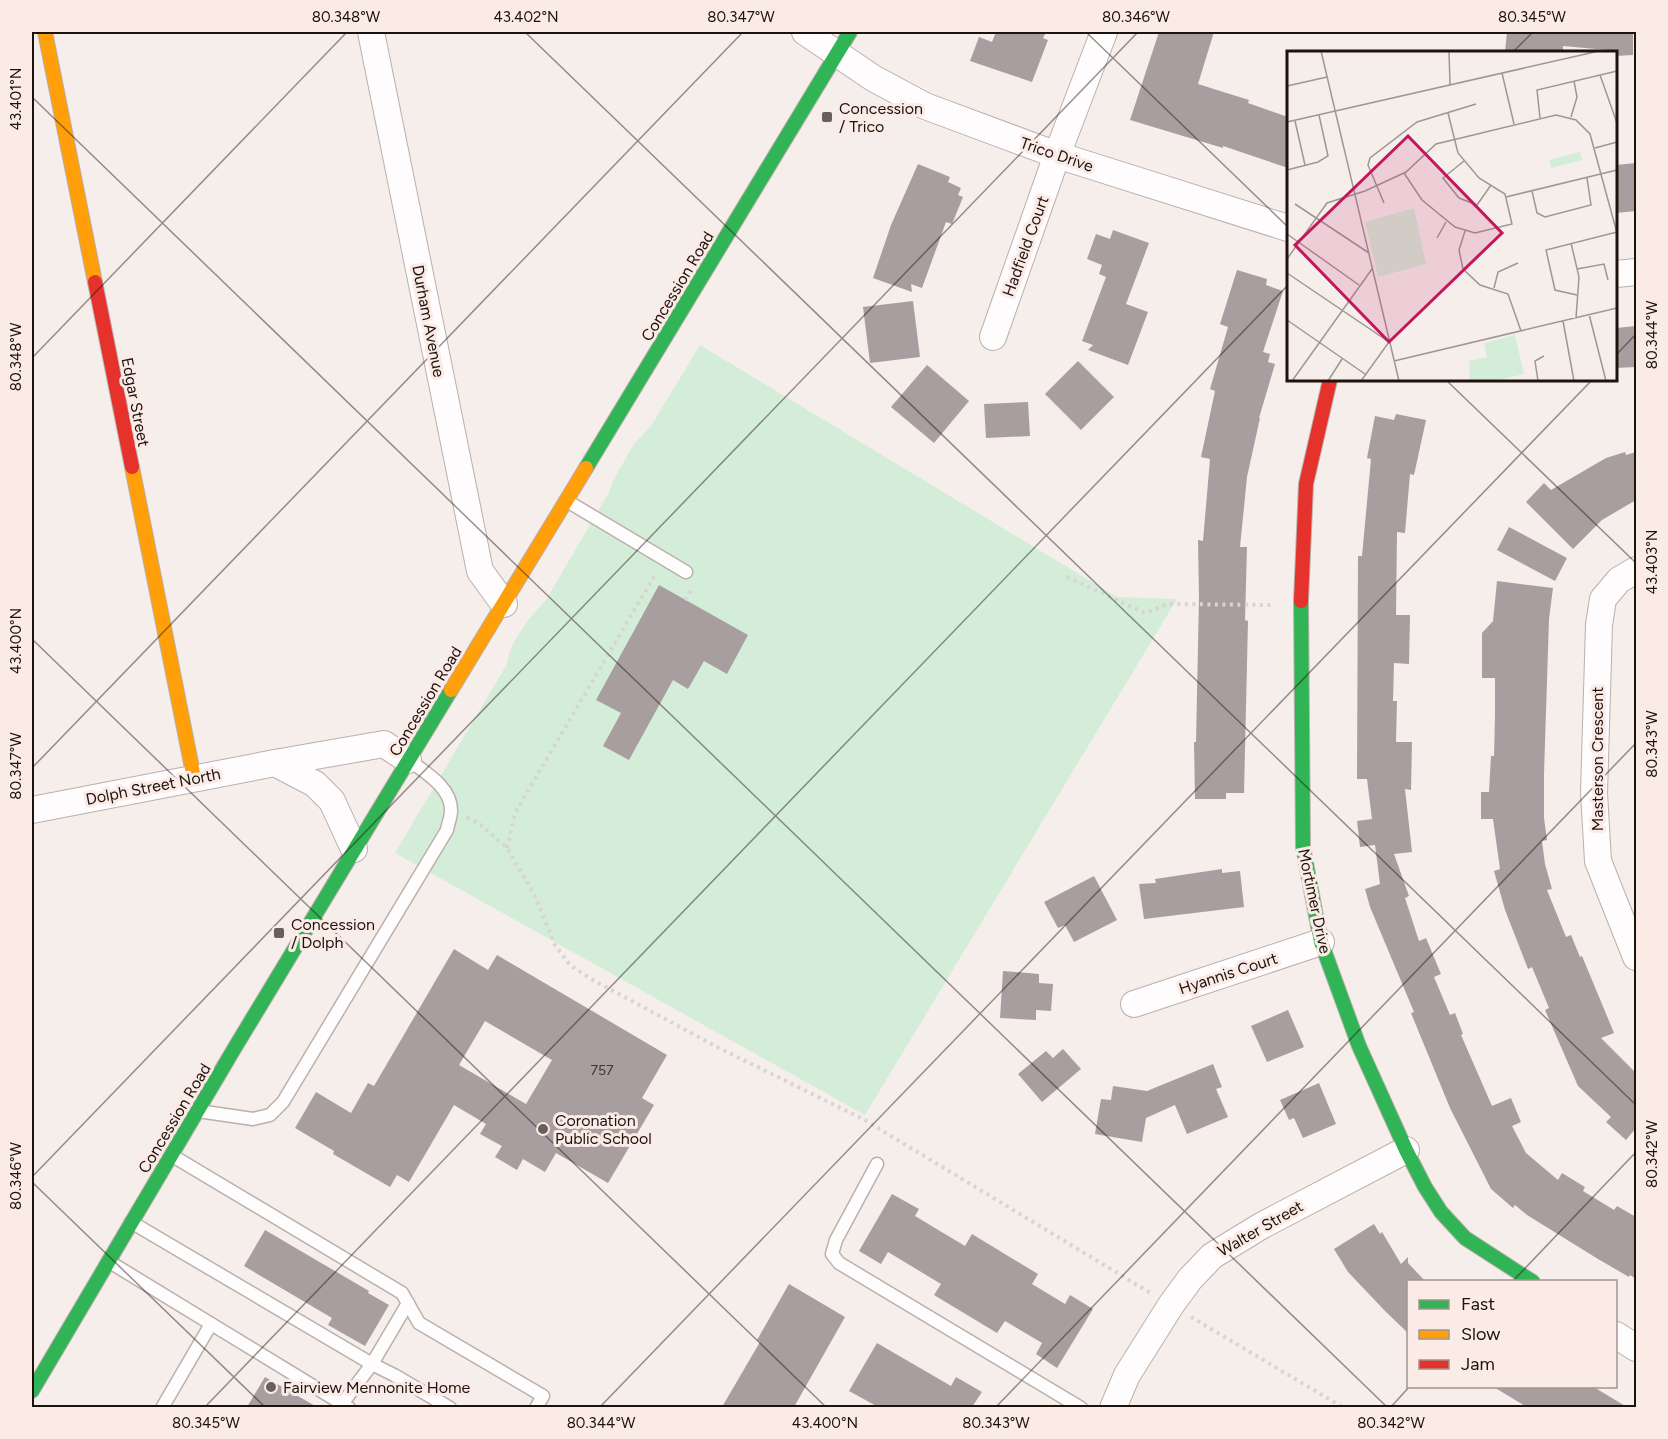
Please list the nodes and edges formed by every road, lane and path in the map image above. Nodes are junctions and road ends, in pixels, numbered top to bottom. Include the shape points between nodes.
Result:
1 (45, 32) edge
2 (371, 32) edge
3 (805, 32) edge
4 (850, 32) edge
5 (1104, 32) edge
6 (837, 54) junction
7 (1057, 155) junction
8 (1287, 228) edge
9 (1636, 272) edge
10 (1617, 274) edge
11 (993, 337) dead end
12 (1330, 381) edge
13 (566, 501) junction
14 (658, 569) dead end
15 (1636, 570) edge
16 (1067, 577) dead end
17 (685, 578) joint
18 (685, 600) dead end
19 (504, 604) junction
20 (1273, 605) dead end
21 (408, 760) junction
22 (275, 763) junction
23 (194, 778) junction
24 (32, 810) edge
25 (466, 817) dead end
26 (507, 848) junction
27 (354, 849) junction
28 (1321, 942) junction
29 (1636, 957) edge
30 (1134, 1004) dead end
31 (197, 1110) junction
32 (1406, 1150) junction
33 (170, 1155) junction
34 (877, 1164) dead end
35 (130, 1222) junction
36 (107, 1261) junction
37 (1531, 1280) edge
38 (1156, 1296) dead end
39 (408, 1303) junction
40 (1182, 1312) dead end
41 (210, 1324) junction
42 (1617, 1336) edge
43 (1636, 1348) edge
44 (372, 1364) junction
45 (32, 1390) edge
46 (346, 1406) edge
47 (162, 1407) edge
48 (450, 1407) edge
49 (536, 1407) edge
50 (1081, 1407) edge
51 (1113, 1407) edge
52 (1344, 1407) edge

1 - 23 street, Edgar Street
2 - 19 street, Durham Avenue via 480,571
3 - 6 street, Trico Drive
4 - 6 street, Concession Road
5 - 7 street, Hadfield Court
6 - 7 street, Trico Drive via 925,106
6 - 13 street, Concession Road
7 - 8 street, Trico Drive
7 - 11 street, Hadfield Court
9 - 10 street
12 - 28 street, Mortimer Drive via 1306,484 1301,593 1303,847
13 - 17 lane
13 - 19 street, Concession Road
14 - 26 path via 515,813
15 - 29 street, Masterson Crescent via 1619,580 1604,599 1599,625 1594,793 1598,861
16 - 20 path via 1145,613 1168,604
17 - 18 path via 692,589
19 - 21 street, Concession Road
21 - 22 street, Dolph Street North via 384,744
21 - 27 street, Concession Road
21 - 31 lane via 445,792 452,810 447,830 320,1042 283,1102 270,1115 253,1119
22 - 23 street, Dolph Street North
22 - 27 street via 315,784 332,801
23 - 24 street, Dolph Street North
25 - 26 path
26 - 38 path via 535,896 555,945 570,965 719,1048 863,1119
27 - 31 street, Concession Road
28 - 30 street, Hyannis Court
28 - 32 street, Mortimer Drive via 1359,1046
31 - 33 street, Concession Road
32 - 37 street, Mortimer Drive via 1441,1212 1465,1238
32 - 51 street, Walter Street via 1212,1256 1171,1305 1127,1375
33 - 35 street, Concession Road
33 - 39 lane via 402,1293
34 - 50 lane via 836,1240 832,1254 839,1263
35 - 36 street, Concession Road
35 - 44 lane
36 - 41 lane
36 - 45 street, Concession Road
39 - 44 lane
39 - 49 lane via 419,1323 543,1396
40 - 52 path
41 - 46 lane
41 - 47 lane
42 - 43 street
44 - 46 lane
44 - 48 lane

